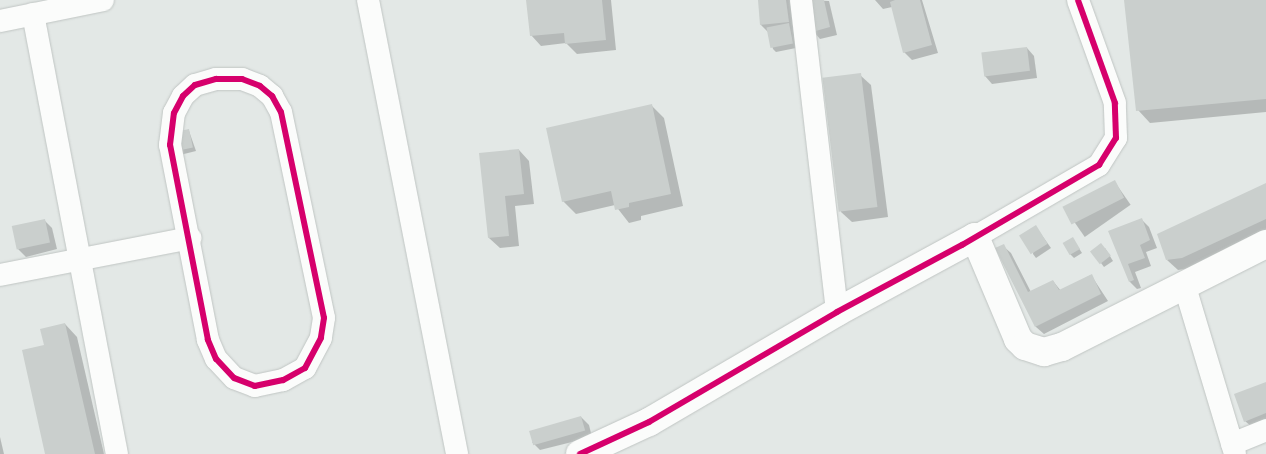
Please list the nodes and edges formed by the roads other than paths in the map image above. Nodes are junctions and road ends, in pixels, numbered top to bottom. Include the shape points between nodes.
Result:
1 (103, 0) edge
2 (368, 0) edge
3 (800, 0) edge
4 (1078, 0) edge
5 (33, 14) junction
6 (0, 20) edge
7 (975, 237) junction
8 (190, 238) junction
9 (1266, 244) edge
10 (81, 259) junction
11 (0, 275) edge
12 (1185, 287) junction
13 (837, 312) junction
14 (1266, 430) edge
15 (1234, 449) edge
16 (117, 454) edge
17 (457, 454) edge
18 (580, 454) edge

1 - 5 street
2 - 17 street
3 - 13 street
4 - 7 street via 1115,102 1116,138 1099,165
5 - 6 street
5 - 10 street
7 - 12 street via 1018,339 1034,351 1054,351
7 - 13 street
8 - 8 street via 208,340 216,359 234,378 255,386 283,380 305,368 321,338 324,318 281,112 272,96 260,86 242,79 216,79 196,85 183,96 174,114 170,145
8 - 10 street
9 - 12 street
10 - 11 street
10 - 16 street
12 - 15 street
13 - 18 street via 649,422
14 - 15 street

